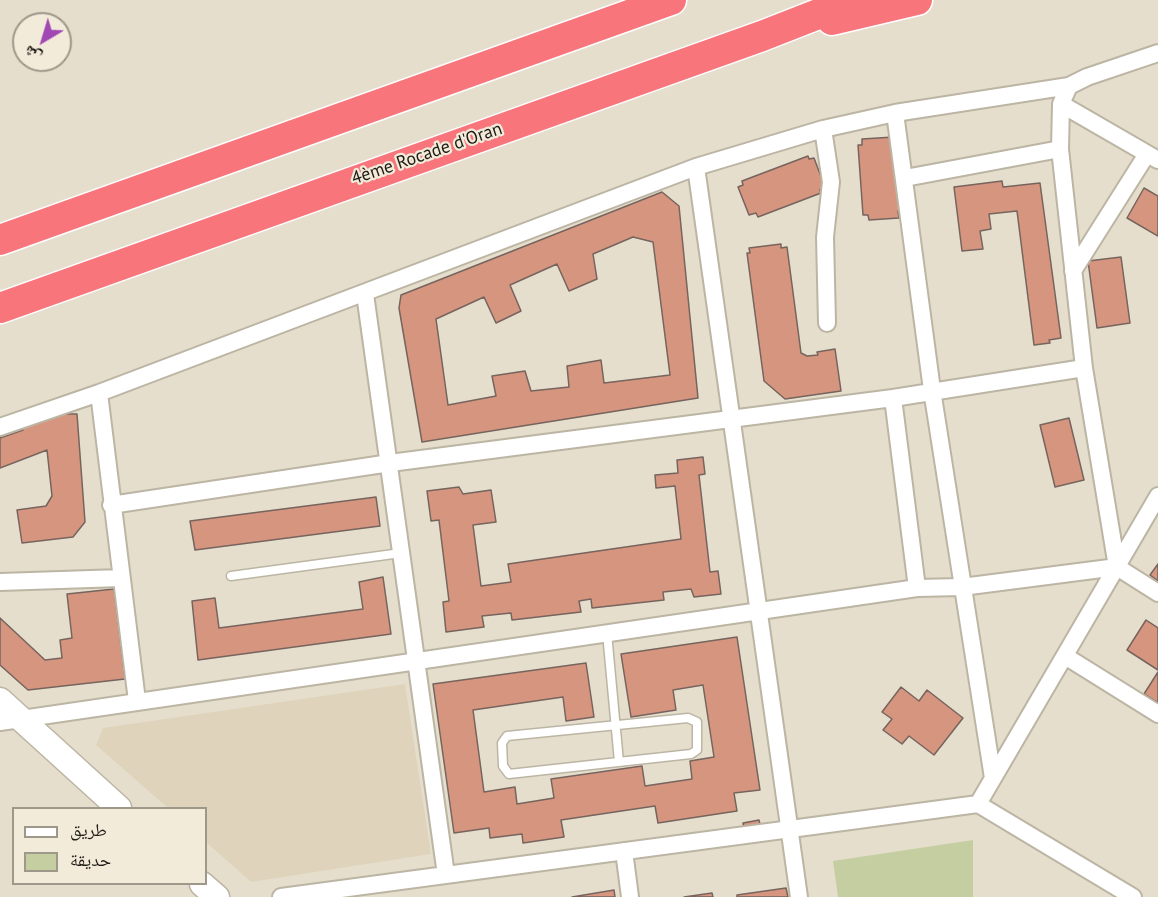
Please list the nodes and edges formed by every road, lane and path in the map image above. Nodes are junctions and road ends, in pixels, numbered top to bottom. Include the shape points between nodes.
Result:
1 (657, 0) edge
2 (670, 0) edge
3 (854, 0) edge
4 (917, 0) edge
5 (617, 21) junction
6 (762, 36) junction
7 (1158, 53) edge
8 (1069, 86) junction
9 (1060, 104) junction
10 (895, 113) junction
11 (823, 129) junction
12 (1060, 149) junction
13 (1153, 157) edge
14 (696, 167) junction
15 (905, 178) junction
16 (0, 240) edge
17 (1073, 271) junction
18 (365, 294) junction
19 (0, 308) edge
20 (827, 323) dead end
21 (1084, 368) junction
22 (932, 390) junction
23 (99, 393) junction
24 (893, 398) junction
25 (733, 418) junction
26 (0, 427) edge
27 (390, 463) junction
28 (1158, 496) edge
29 (111, 505) junction
30 (401, 553) junction
31 (1117, 567) junction
32 (231, 576) dead end
33 (121, 578) junction
34 (0, 582) edge
35 (962, 587) junction
36 (917, 588) junction
37 (1158, 593) edge
38 (760, 611) junction
39 (607, 633) junction
40 (1065, 656) junction
41 (415, 660) junction
42 (0, 700) edge
43 (137, 701) junction
44 (1158, 714) edge
45 (10, 720) edge
46 (616, 725) junction
47 (619, 762) junction
48 (993, 778) junction
49 (978, 804) junction
50 (118, 807) edge
51 (790, 829) junction
52 (624, 851) junction
53 (446, 875) junction
54 (203, 885) edge
55 (217, 897) edge
56 (281, 897) edge
57 (630, 897) edge
58 (799, 897) edge
59 (1133, 897) edge

1 - 5 highway
2 - 5 highway
3 - 6 highway, 4ème Rocade d'Oran
4 - 6 highway
5 - 16 highway
6 - 19 highway, 4ème Rocade d'Oran
7 - 8 street via 1087,76
8 - 9 street
8 - 10 street
9 - 12 street
9 - 13 street
10 - 11 street
10 - 15 street
11 - 14 street
11 - 20 street via 831,182 825,237
12 - 15 street
12 - 17 street
13 - 17 street
14 - 18 street
14 - 25 street
15 - 22 street
17 - 21 street
18 - 23 street
18 - 27 street
21 - 22 street
21 - 31 street
22 - 24 street
22 - 35 street
23 - 26 street
23 - 29 street
24 - 25 street
24 - 36 street
25 - 27 street
25 - 38 street
27 - 29 street
27 - 30 street
28 - 31 street
29 - 33 street
30 - 32 lane
30 - 41 street
31 - 35 street
31 - 37 street
31 - 40 street
33 - 34 street
33 - 43 street
35 - 36 street
35 - 48 street
36 - 38 street
38 - 39 street
38 - 51 street
39 - 41 street
39 - 46 lane
40 - 44 street
40 - 48 street
41 - 43 street
41 - 53 street
42 - 45 street
43 - 45 street
45 - 50 street
46 - 47 lane
46 - 47 lane via 688,718 697,722 697,750 691,754
46 - 47 lane via 507,736 502,743 503,765 509,774
48 - 49 street
49 - 51 street
49 - 59 street
51 - 52 street
51 - 58 street
52 - 53 street
52 - 57 street
53 - 56 street
54 - 55 street

